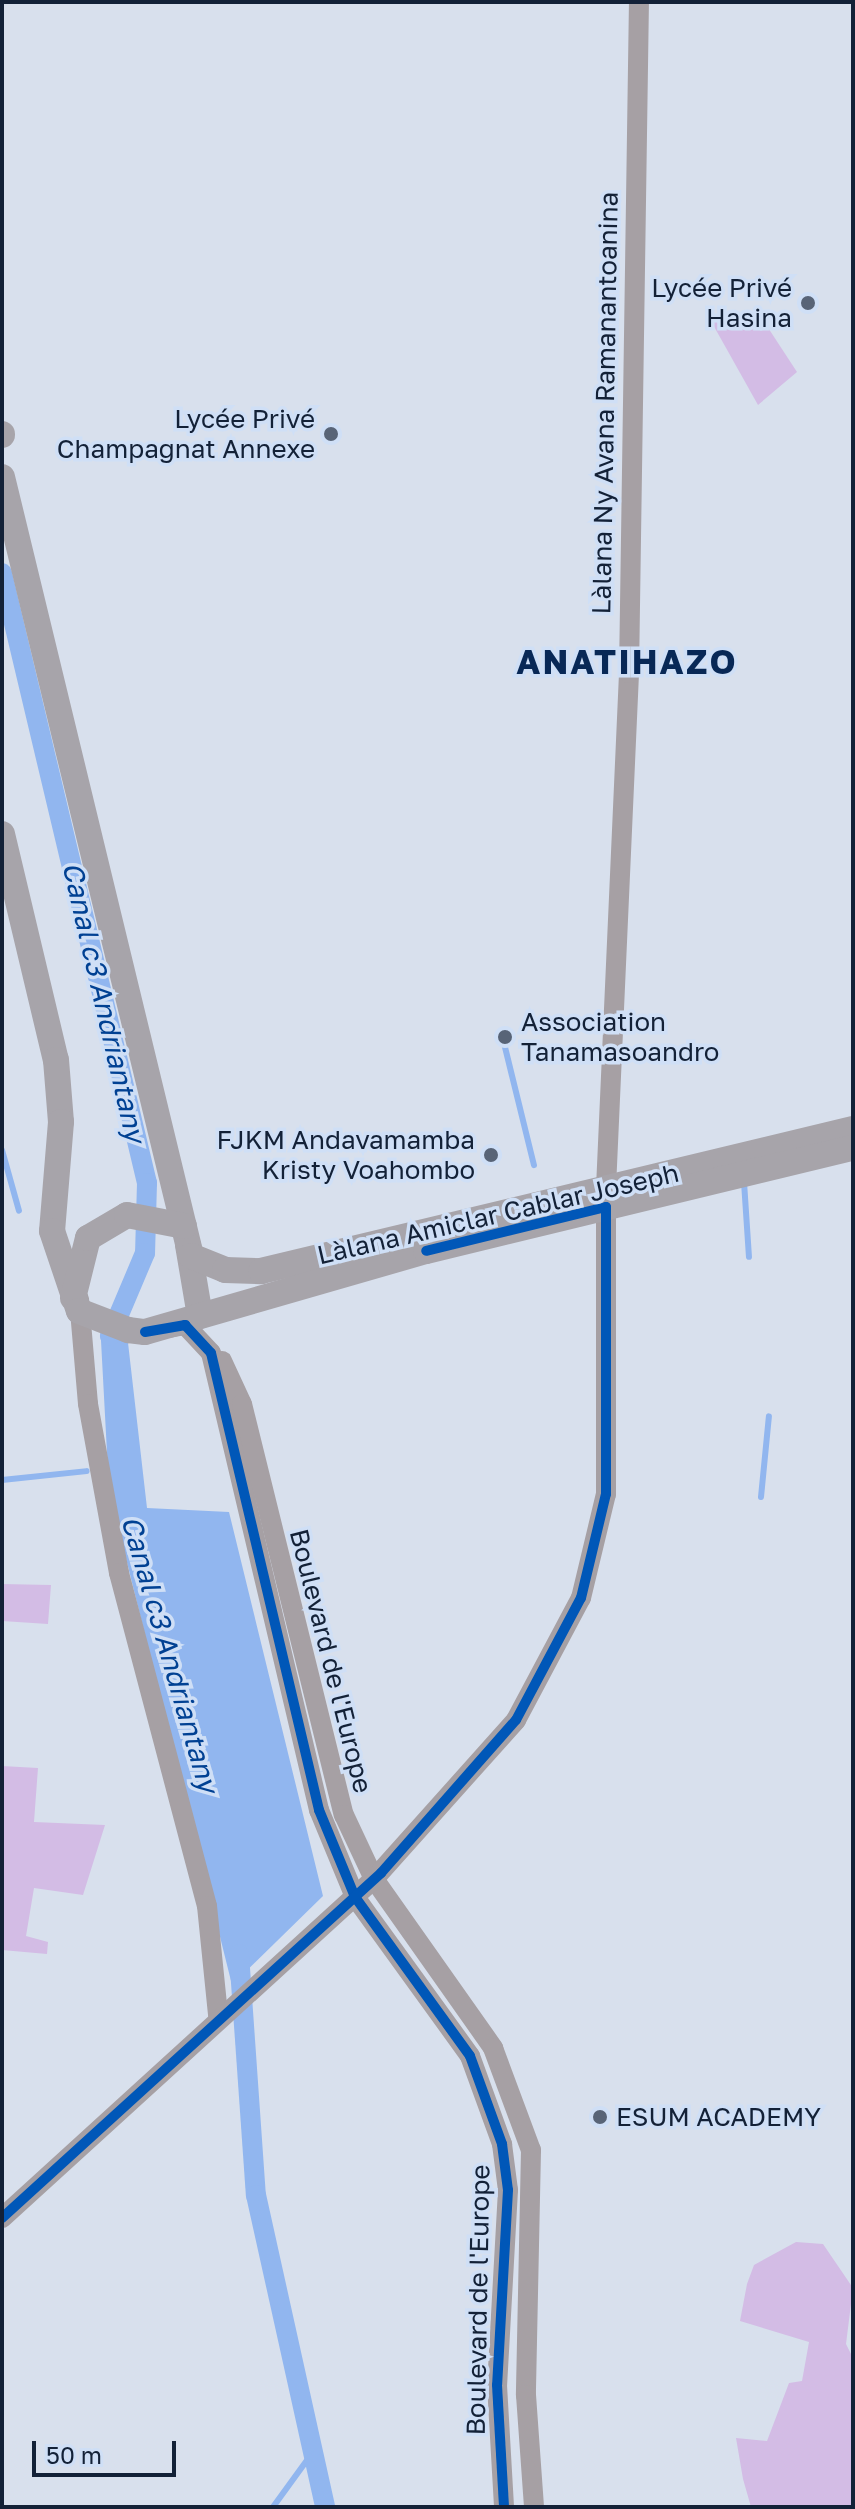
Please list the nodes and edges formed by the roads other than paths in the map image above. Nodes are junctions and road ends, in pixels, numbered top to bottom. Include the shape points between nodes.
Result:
1 (639, 2) edge
2 (2, 477) edge
3 (2, 834) edge
4 (853, 1129) edge
5 (853, 1148) edge
6 (606, 1197) junction
7 (191, 1256) junction
8 (76, 1304) junction
9 (200, 1316) junction
10 (137, 1331) junction
11 (374, 1879) junction
12 (355, 1897) junction
13 (218, 2015) junction
14 (10, 2198) edge
15 (2, 2218) edge
16 (504, 2507) edge
17 (534, 2507) edge

1 - 6 street, Làlana Ny Avana Ramanantoanina via 629,673
2 - 7 main road
3 - 8 main road via 56,1060 61,1122 52,1231
4 - 6 main road, Làlana Amiclar Cablar Joseph
5 - 6 main road, Làlana Amiclar Cablar Joseph
6 - 7 main road, Làlana Amiclar Cablar Joseph via 261,1271 225,1270
6 - 9 main road, Làlana Amiclar Cablar Joseph
6 - 11 street, Làlana Ny Avana Ramanantoanina via 606,1494 581,1598 516,1720
7 - 8 main road, bridge via 184,1226 127,1215 88,1238
7 - 9 main road
8 - 10 main road, bridge
8 - 13 street via 79,1298 88,1404 119,1573 207,1906
9 - 10 main road, Làlana Amiclar Cablar Joseph
9 - 11 street, Boulevard de l'Europe via 242,1404 344,1815
10 - 12 street, Boulevard de l'Europe via 185,1325 211,1353 319,1810
11 - 12 street, Làlana Ny Avana Ramanantoanina
11 - 17 street, Boulevard de l'Europe via 468,2005 512,2090 531,2150 526,2395
12 - 13 street, Làlana Ny Avana Ramanantoanina
12 - 16 street, Boulevard de l'Europe via 448,2018 502,2144 508,2190 497,2385
13 - 14 street, Làlana Ny Avana Ramanantoanina
14 - 15 street, Làlana Ny Avana Ramanantoanina

